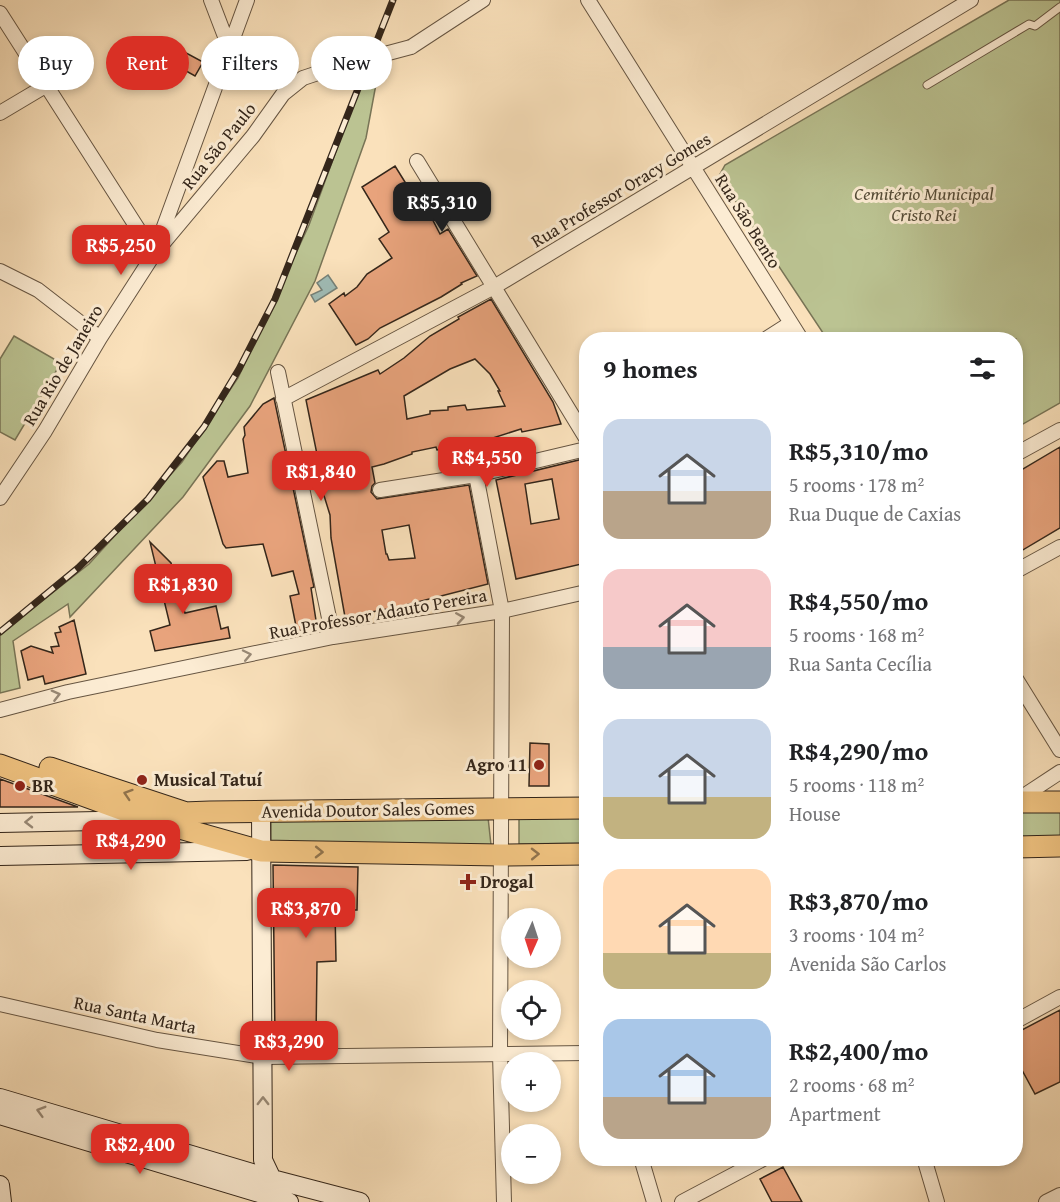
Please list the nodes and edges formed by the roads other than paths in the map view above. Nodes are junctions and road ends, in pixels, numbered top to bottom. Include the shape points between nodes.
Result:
1 (211, 0) edge
2 (247, 0) edge
3 (483, 0) edge
4 (588, 0) edge
5 (971, 0) edge
6 (1060, 7) edge
7 (0, 13) edge
8 (225, 36) edge
9 (233, 36) edge
10 (18, 41) edge
11 (927, 85) dead end
12 (39, 90) edge
13 (50, 90) edge
14 (213, 90) edge
15 (0, 113) edge
16 (417, 161) dead end
17 (694, 168) junction
18 (154, 254) junction
19 (0, 271) edge
20 (494, 287) junction
21 (791, 323) junction
22 (777, 332) edge
23 (797, 332) edge
24 (100, 338) junction
25 (278, 372) dead end
26 (283, 399) junction
27 (579, 427) edge
28 (1060, 430) edge
29 (1023, 450) edge
30 (579, 451) edge
31 (476, 475) junction
32 (380, 490) dead end
33 (0, 498) edge
34 (1060, 547) edge
35 (1023, 567) edge
36 (579, 594) edge
37 (502, 611) junction
38 (333, 637) junction
39 (1023, 690) edge
40 (0, 711) edge
41 (1060, 750) edge
42 (0, 752) edge
43 (0, 765) edge
44 (1060, 772) edge
45 (1023, 797) edge
46 (1023, 802) edge
47 (1060, 802) edge
48 (579, 808) edge
49 (500, 809) junction
50 (261, 811) junction
51 (183, 813) junction
52 (151, 820) junction
53 (0, 823) edge
54 (1060, 846) edge
55 (1023, 847) edge
56 (261, 851) junction
57 (579, 854) edge
58 (500, 855) junction
59 (0, 856) edge
60 (1060, 996) edge
61 (0, 1004) edge
62 (1023, 1017) edge
63 (579, 1053) edge
64 (500, 1054) junction
65 (263, 1057) junction
66 (0, 1098) edge
67 (0, 1115) edge
68 (643, 1166) edge
69 (750, 1166) edge
70 (926, 1166) edge
71 (0, 1185) edge
72 (264, 1186) edge
73 (1060, 1195) edge
74 (2, 1202) edge
75 (289, 1202) edge
76 (360, 1202) edge
77 (504, 1202) edge
78 (654, 1202) edge
79 (682, 1202) edge
80 (937, 1202) edge
81 (1046, 1202) edge

1 - 8 street
2 - 9 street
3 - 18 street, Rua São Paulo, bridge via 411,47 303,78 283,94 253,136
4 - 17 street, Rua São Bento
5 - 17 street, Rua Professor Oracy Gomes
6 - 11 lane via 1035,26 1029,24
7 - 10 street
12 - 15 street
13 - 18 street
14 - 18 street, Rua Rio de Janeiro
16 - 20 street
17 - 20 street, Rua Professor Oracy Gomes
17 - 21 street, Rua São Bento
18 - 24 street, Rua Rio de Janeiro
19 - 24 street via 38,290
20 - 26 street, Rua Professor Oracy Gomes
20 - 27 street
21 - 22 street
21 - 23 street, Rua São Bento
24 - 33 street, Rua Rio de Janeiro
25 - 26 street
26 - 38 street
28 - 29 street
30 - 31 street
31 - 32 street
31 - 37 street
34 - 35 street
36 - 37 street, Rua Professor Adauto Pereira
38 -> 37 street, Rua Professor Adauto Pereira
37 - 49 street
40 -> 38 street, Rua Professor Adauto Pereira
39 - 41 street
51 -> 42 main road
43 - 52 main road
44 - 45 street
46 - 47 main road
48 - 49 main road, Avenida Doutor Sales Gomes
49 - 50 main road, Avenida Doutor Sales Gomes
49 - 58 street
50 - 51 main road, Avenida Doutor Sales Gomes
50 - 56 main road
51 - 52 main road, Avenida Doutor Sales Gomes
52 -> 53 main road, Avenida Doutor Sales Gomes
52 - 56 main road, Avenida Doutor Sales Gomes
54 - 55 main road
56 -> 58 main road, Avenida Doutor Sales Gomes
56 - 59 main road, Avenida Doutor Sales Gomes
56 - 65 main road
58 -> 57 main road, Avenida Doutor Sales Gomes
58 - 64 street
60 - 62 street
61 - 65 street, Rua Santa Marta via 158,1040
63 - 64 street, Rua Santa Marta
64 - 65 street, Rua Santa Marta
64 - 77 street
72 -> 65 main road
72 -> 66 main road
67 - 72 main road
68 - 78 street
69 - 79 street
70 - 80 street
71 - 74 main road
72 - 75 main road
72 - 76 main road
73 - 81 street

